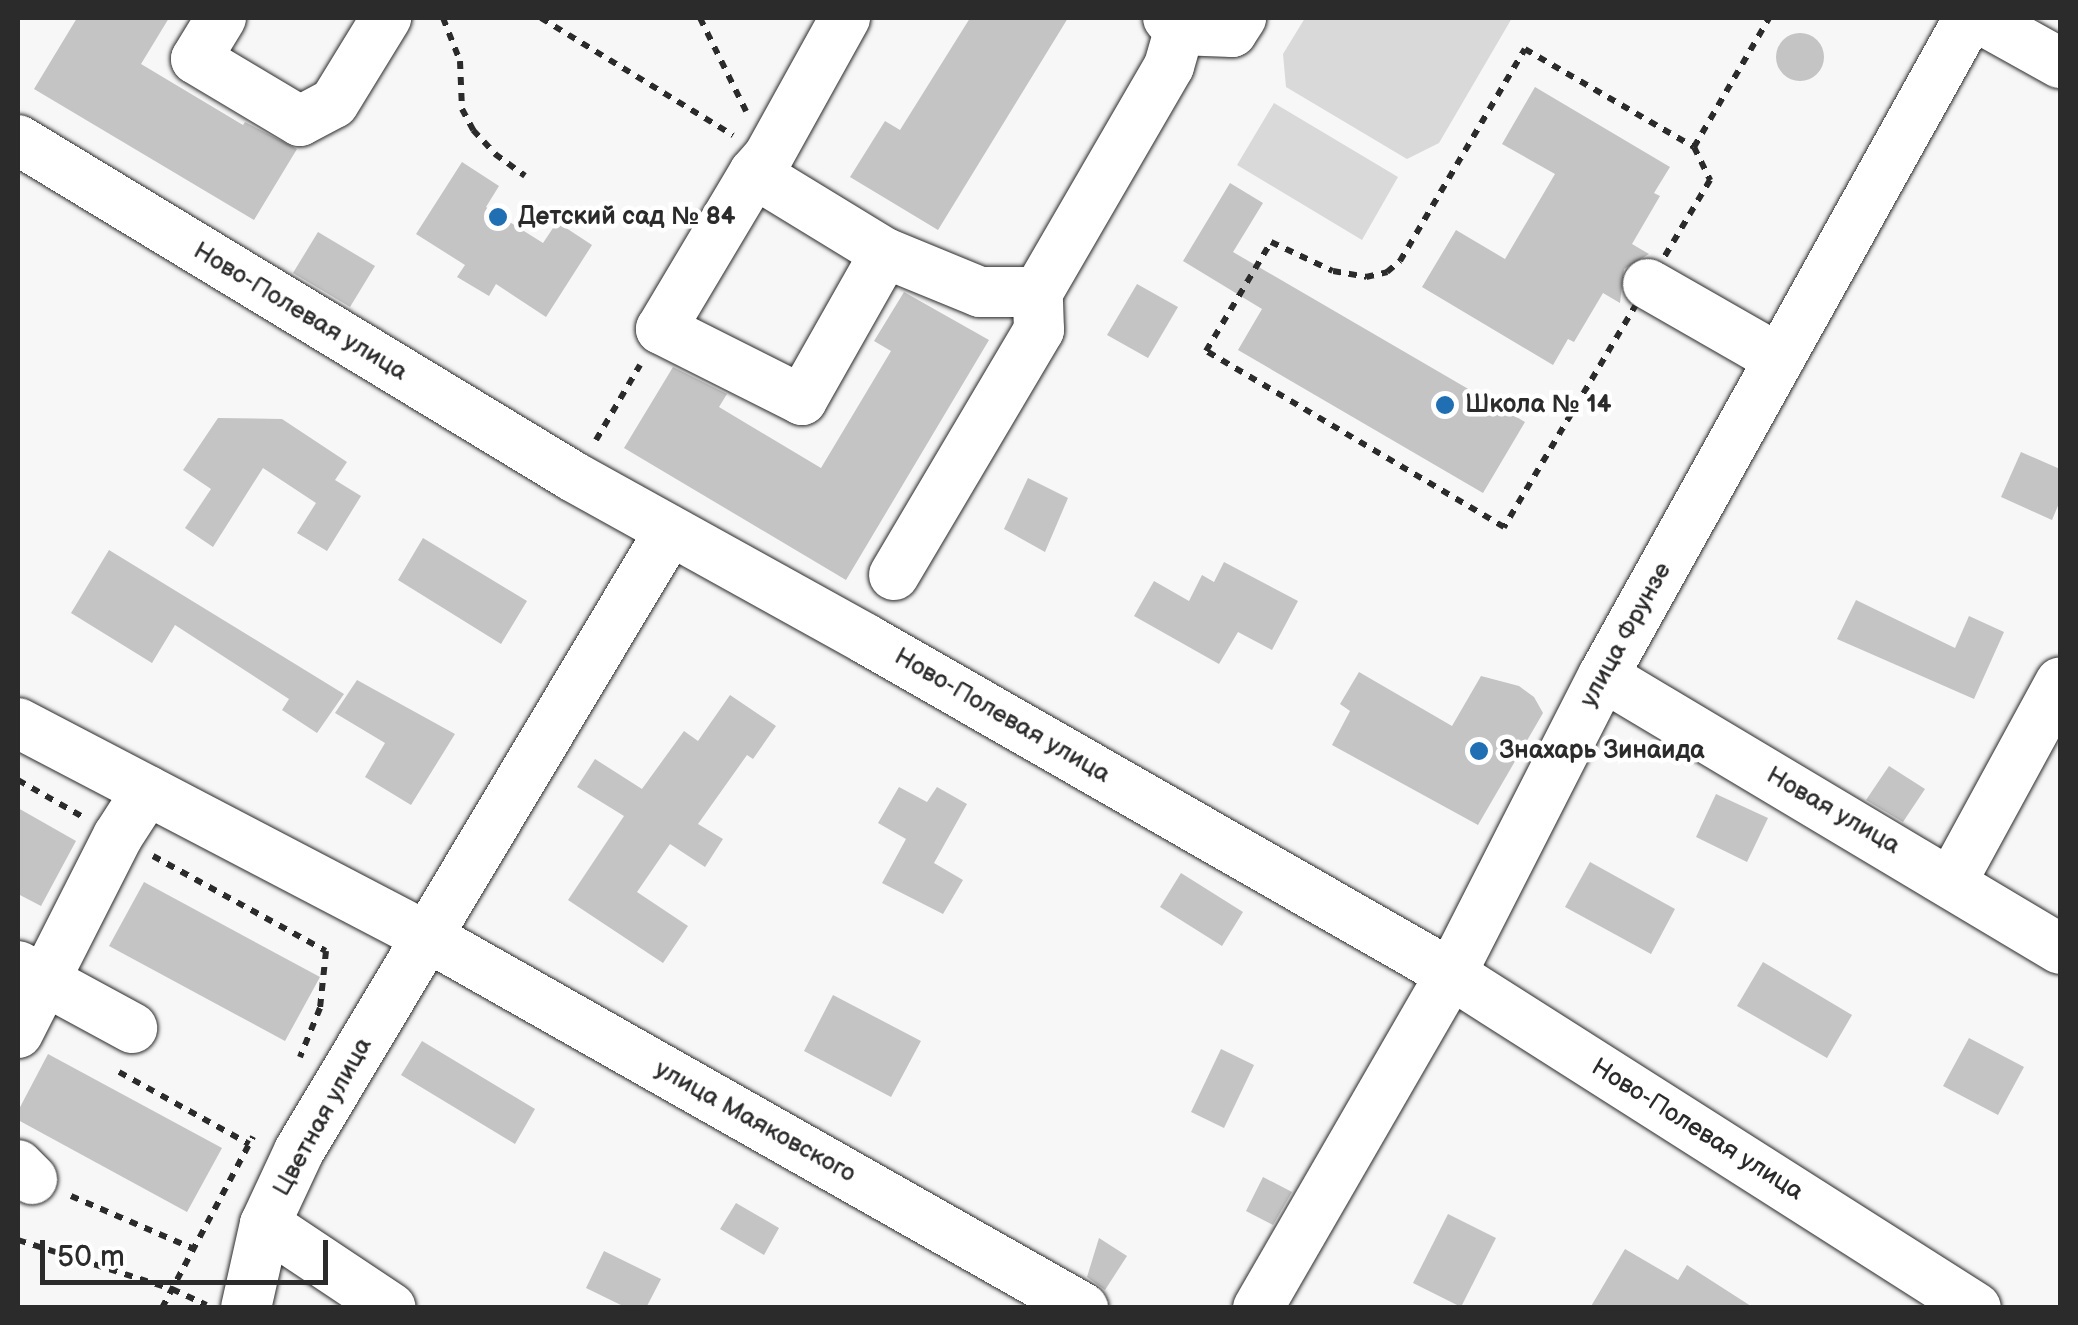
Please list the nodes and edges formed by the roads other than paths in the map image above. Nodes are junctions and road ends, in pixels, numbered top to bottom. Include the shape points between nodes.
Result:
1 (221, 18) edge
2 (386, 18) edge
3 (845, 18) edge
4 (1241, 18) edge
5 (1969, 18) edge
6 (1979, 18) edge
7 (1174, 24) edge
8 (2060, 63) edge
9 (18, 140) edge
10 (761, 165) junction
11 (886, 253) junction
12 (1648, 284) road end
13 (1038, 292) junction
14 (1779, 359) junction
15 (670, 532) junction
16 (894, 574) dead end
17 (1603, 676) junction
18 (2060, 683) edge
19 (18, 723) edge
20 (147, 792) junction
21 (1952, 881) junction
22 (428, 937) junction
23 (2060, 949) edge
24 (32, 973) edge
25 (1451, 974) junction
26 (18, 1033) edge
27 (122, 1048) road end
28 (264, 1224) junction
29 (246, 1308) edge
30 (391, 1308) edge
31 (1083, 1308) edge
32 (1258, 1308) edge
33 (1976, 1308) edge

1 - 2 street via 196,59 300,120 334,103
3 - 10 street
4 - 7 street via 1232,32
5 - 14 street, улица Фрунзе
6 - 8 street
7 - 13 street via 1169,66
9 - 15 street, Ново-Полевая улица
10 - 11 street
10 - 11 street via 661,329 802,400
11 - 13 street via 980,292
12 - 14 street
13 - 16 street via 1039,330
14 - 17 street, улица Фрунзе
15 - 22 street
15 - 25 street, Ново-Полевая улица
17 - 21 street, Новая улица
17 - 25 street, улица Фрунзе
18 - 21 street
19 - 20 street, улица Маяковского
20 - 22 street, улица Маяковского
20 - 24 street
21 - 23 street, Новая улица
22 - 28 street, Цветная улица via 298,1152
22 - 31 street, улица Маяковского
24 - 26 street
24 - 27 street
25 - 32 street, улица Фрунзе
25 - 33 street, Ново-Полевая улица
28 - 29 street, Цветная улица
28 - 30 street

